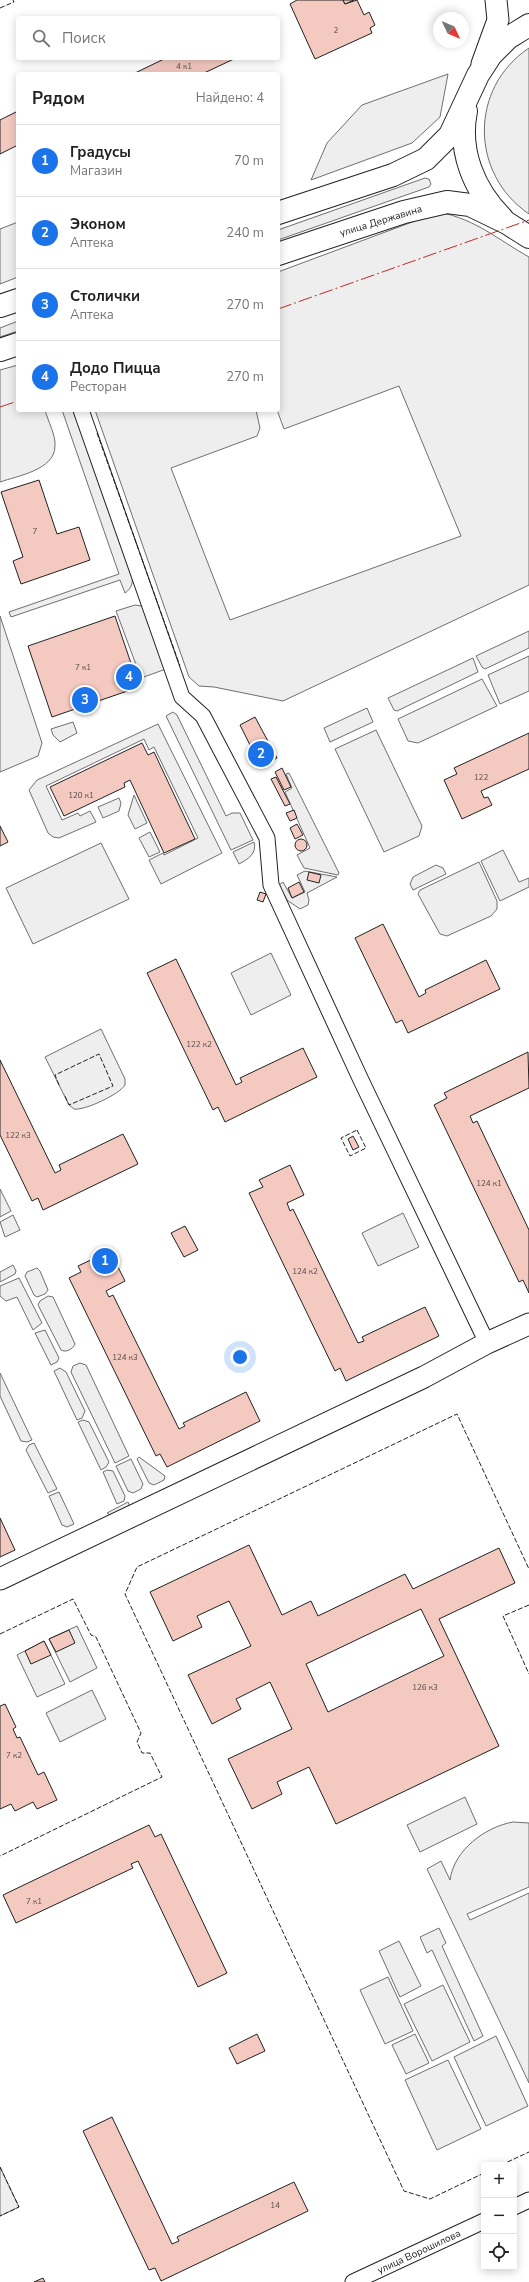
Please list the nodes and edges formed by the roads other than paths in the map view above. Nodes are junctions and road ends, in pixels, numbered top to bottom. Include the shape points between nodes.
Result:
1 (496, 0) edge
2 (529, 25) edge
3 (478, 75) junction
4 (469, 96) junction
5 (280, 212) edge
6 (507, 223) junction
7 (529, 237) edge
8 (280, 253) edge
9 (16, 301) edge
10 (0, 306) edge
11 (16, 345) edge
12 (0, 350) edge
13 (82, 412) edge
14 (529, 1324) edge
15 (487, 1343) junction
16 (0, 1579) edge
17 (529, 2200) edge
18 (517, 2206) edge
19 (481, 2223) edge
20 (354, 2282) edge

1 - 3 street via 498,20
2 - 3 main road, улица Державина via 508,38 491,55
3 - 4 main road, улица Державина
4 - 5 main road, улица Державина via 450,135 426,159 393,175
4 - 6 main road, улица Державина via 464,119 469,165 486,200
6 - 7 main road, улица Державина
6 - 8 main road, улица Державина via 470,205 447,202 404,212
9 - 10 main road
11 - 12 main road
13 - 15 street via 182,697 203,716 267,838 271,885
14 - 15 street
15 - 16 street via 424,1377
17 - 18 street
19 - 20 street, улица Ворошилова

